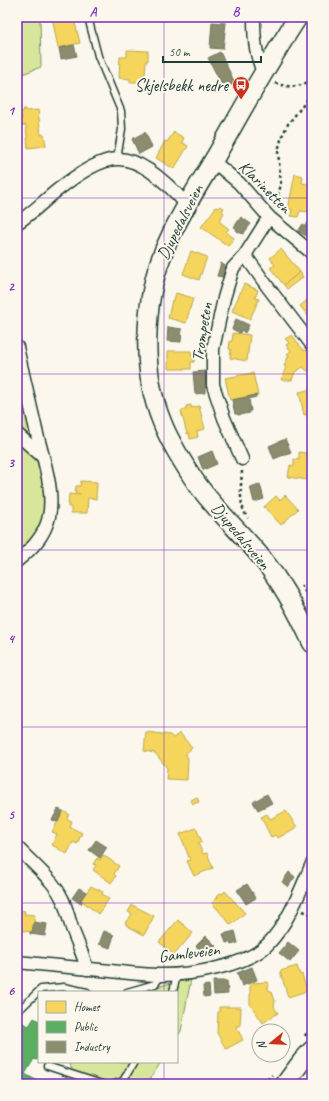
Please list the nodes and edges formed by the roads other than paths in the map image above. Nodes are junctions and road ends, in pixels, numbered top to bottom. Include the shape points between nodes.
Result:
1 (254, 17) edge
2 (298, 17) edge
3 (89, 21) dead end
4 (270, 78) junction
5 (117, 158) junction
6 (213, 161) junction
7 (187, 205) junction
8 (269, 217) junction
9 (17, 223) edge
10 (312, 253) edge
11 (245, 255) junction
12 (312, 345) edge
13 (17, 347) edge
14 (17, 434) edge
15 (42, 456) junction
16 (242, 459) road end
17 (17, 561) edge
18 (312, 643) edge
19 (17, 847) edge
20 (312, 864) edge
21 (17, 962) edge
22 (87, 969) junction
23 (177, 974) junction
24 (162, 975) junction
25 (39, 991) edge
26 (82, 991) edge
27 (130, 991) edge
28 (173, 991) edge
29 (38, 992) edge
30 (17, 1012) edge
31 (312, 1050) edge
32 (133, 1063) edge
33 (47, 1066) dead end
34 (312, 1068) edge
35 (102, 1084) edge
36 (115, 1084) edge
37 (285, 1084) edge
38 (289, 1084) edge

1 - 4 street via 258,62
2 - 4 street, Djupedalsveien
3 - 5 lane via 98,56 121,111 121,143
4 - 6 street, Djupedalsveien
5 - 7 street via 147,169 173,189
5 - 9 street via 81,174
6 - 7 street, Djupedalsveien
6 - 8 street, Klarinetten via 239,183
7 - 18 street, Djupedalsveien via 169,237 156,272 152,292 147,356 155,400 161,421 192,477 261,557 290,598
8 - 10 street, Klarinetten
8 - 11 street, Trompeten
11 - 12 street
11 - 16 street, Trompeten via 233,268 216,330 212,365 213,385
13 - 15 street
14 - 15 street
15 - 17 street via 50,493 50,514 42,536
19 - 22 street via 52,883 63,899
20 - 23 street, Gamleveien via 284,922 267,945 238,962
21 - 22 street, Gamleveien
22 - 24 street, Gamleveien
23 - 24 street, Gamleveien
23 - 28 lane
24 - 27 lane via 155,984
25 - 26 lane via 64,987
29 - 30 lane
31 - 37 street
32 - 36 lane via 123,1081
33 - 35 lane
34 - 38 street

